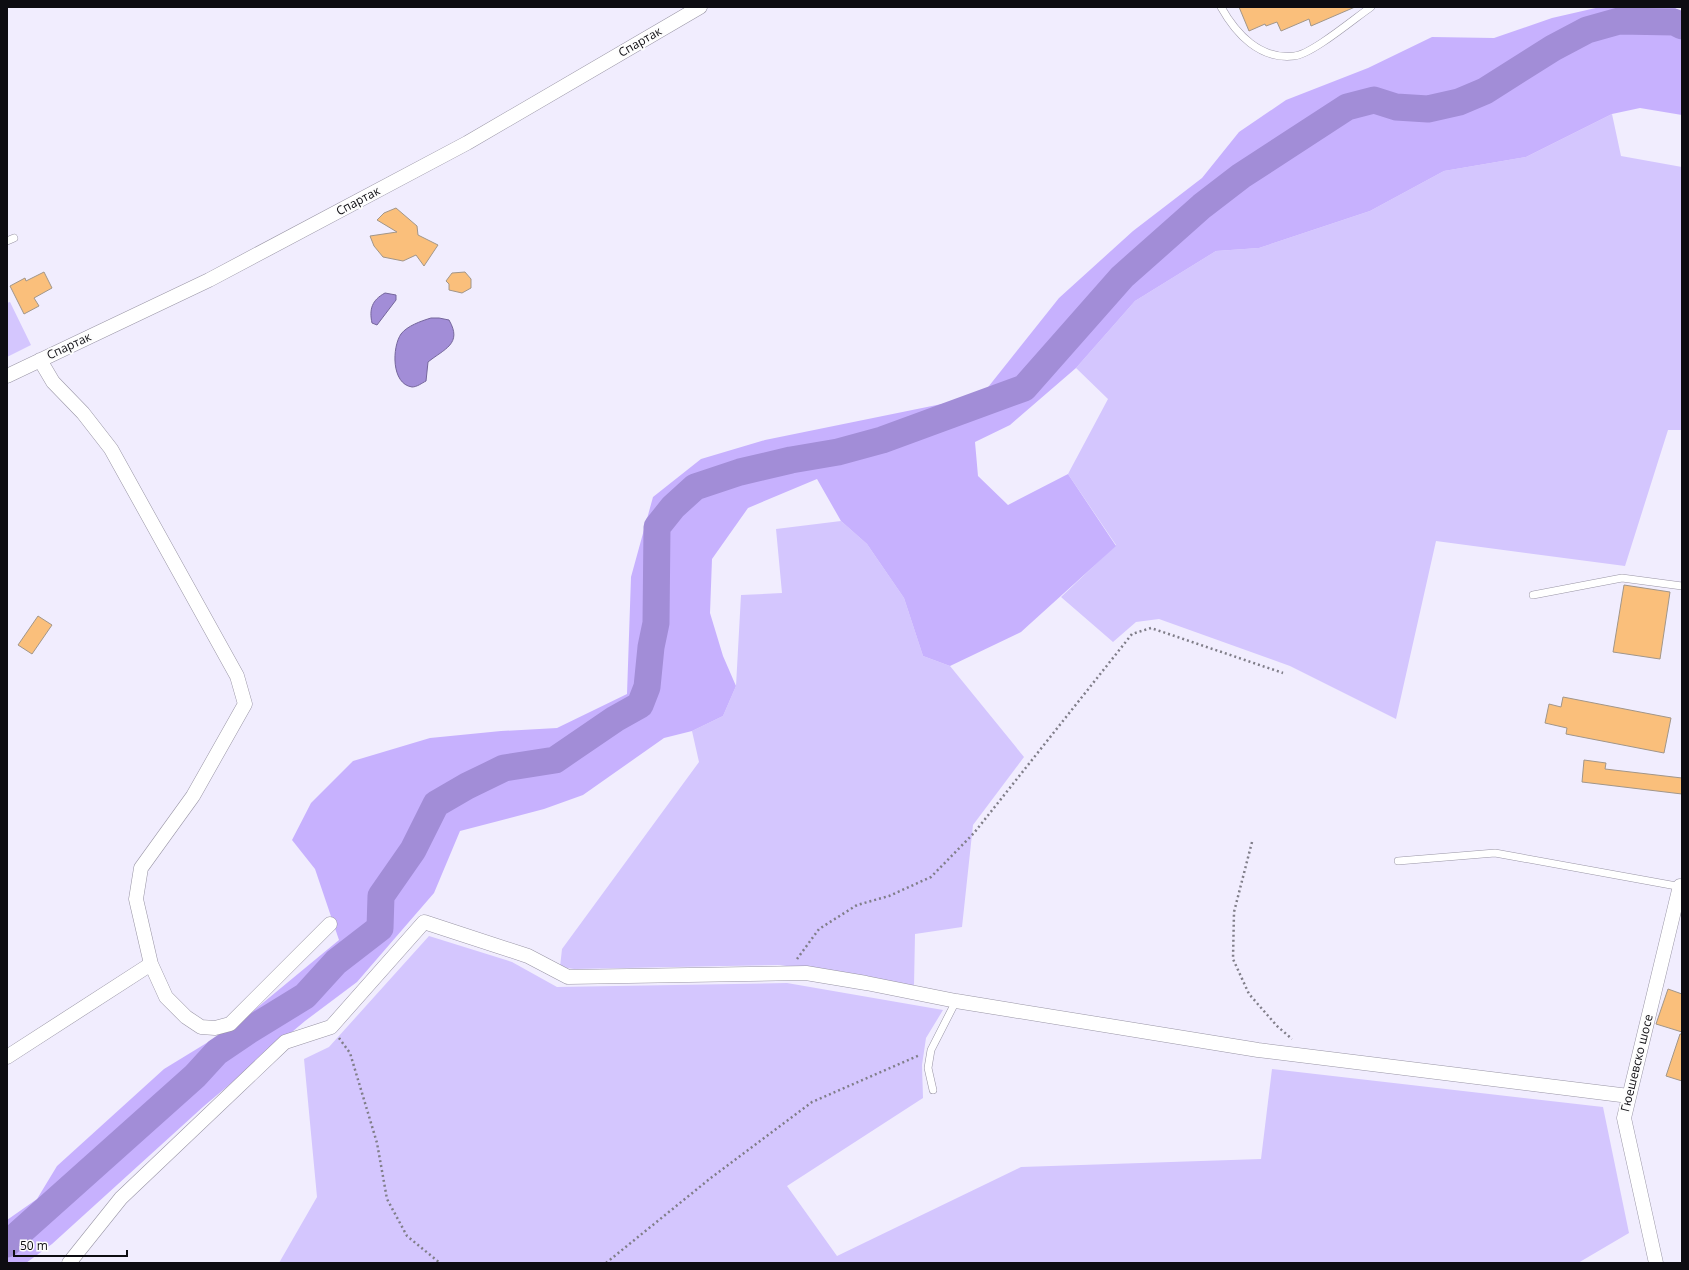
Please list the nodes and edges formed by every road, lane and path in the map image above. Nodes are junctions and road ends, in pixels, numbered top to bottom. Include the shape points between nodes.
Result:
1 (700, 7) edge
2 (1221, 7) edge
3 (1371, 7) edge
4 (40, 360) junction
5 (7, 376) edge
6 (1682, 586) edge
7 (1533, 595) dead end
8 (1283, 673) dead end
9 (1252, 842) dead end
10 (1398, 861) dead end
11 (1681, 887) edge
12 (330, 924) dead end
13 (151, 964) junction
14 (785, 973) junction
15 (956, 1001) junction
16 (331, 1027) junction
17 (931, 1050) junction
18 (1307, 1056) junction
19 (7, 1057) edge
20 (933, 1090) dead end
21 (1629, 1096) junction
22 (69, 1263) edge
23 (440, 1263) edge
24 (606, 1263) edge
25 (1656, 1263) edge

1 - 4 street, Спартак via 439,158 209,280
2 - 3 lane via 1232,26 1253,47 1273,54 1295,56 1313,48
4 - 5 street, Спартак
4 - 13 street via 53,382 83,413 111,449 237,676 245,704 193,796 141,868 136,899
6 - 7 lane via 1622,578
8 - 14 path via 1151,628 1132,634 974,833 931,877 889,896 856,905 819,929
9 - 18 path via 1234,912 1233,959 1249,994
10 - 11 lane via 1495,853
11 - 21 street, Гюешевско шосе
12 - 13 street via 230,1024 215,1028 201,1027 186,1017 166,997
13 - 19 street
14 - 15 street via 806,973
14 - 16 street via 568,977 528,956 424,922
15 - 17 lane
15 - 18 street
16 - 22 street via 285,1042 120,1198
16 - 23 path via 350,1053 377,1144 387,1199 407,1236
17 - 20 lane via 928,1068
17 - 24 path via 812,1102 712,1177
18 - 21 street
21 - 25 street, Гюешевско шосе via 1624,1118

